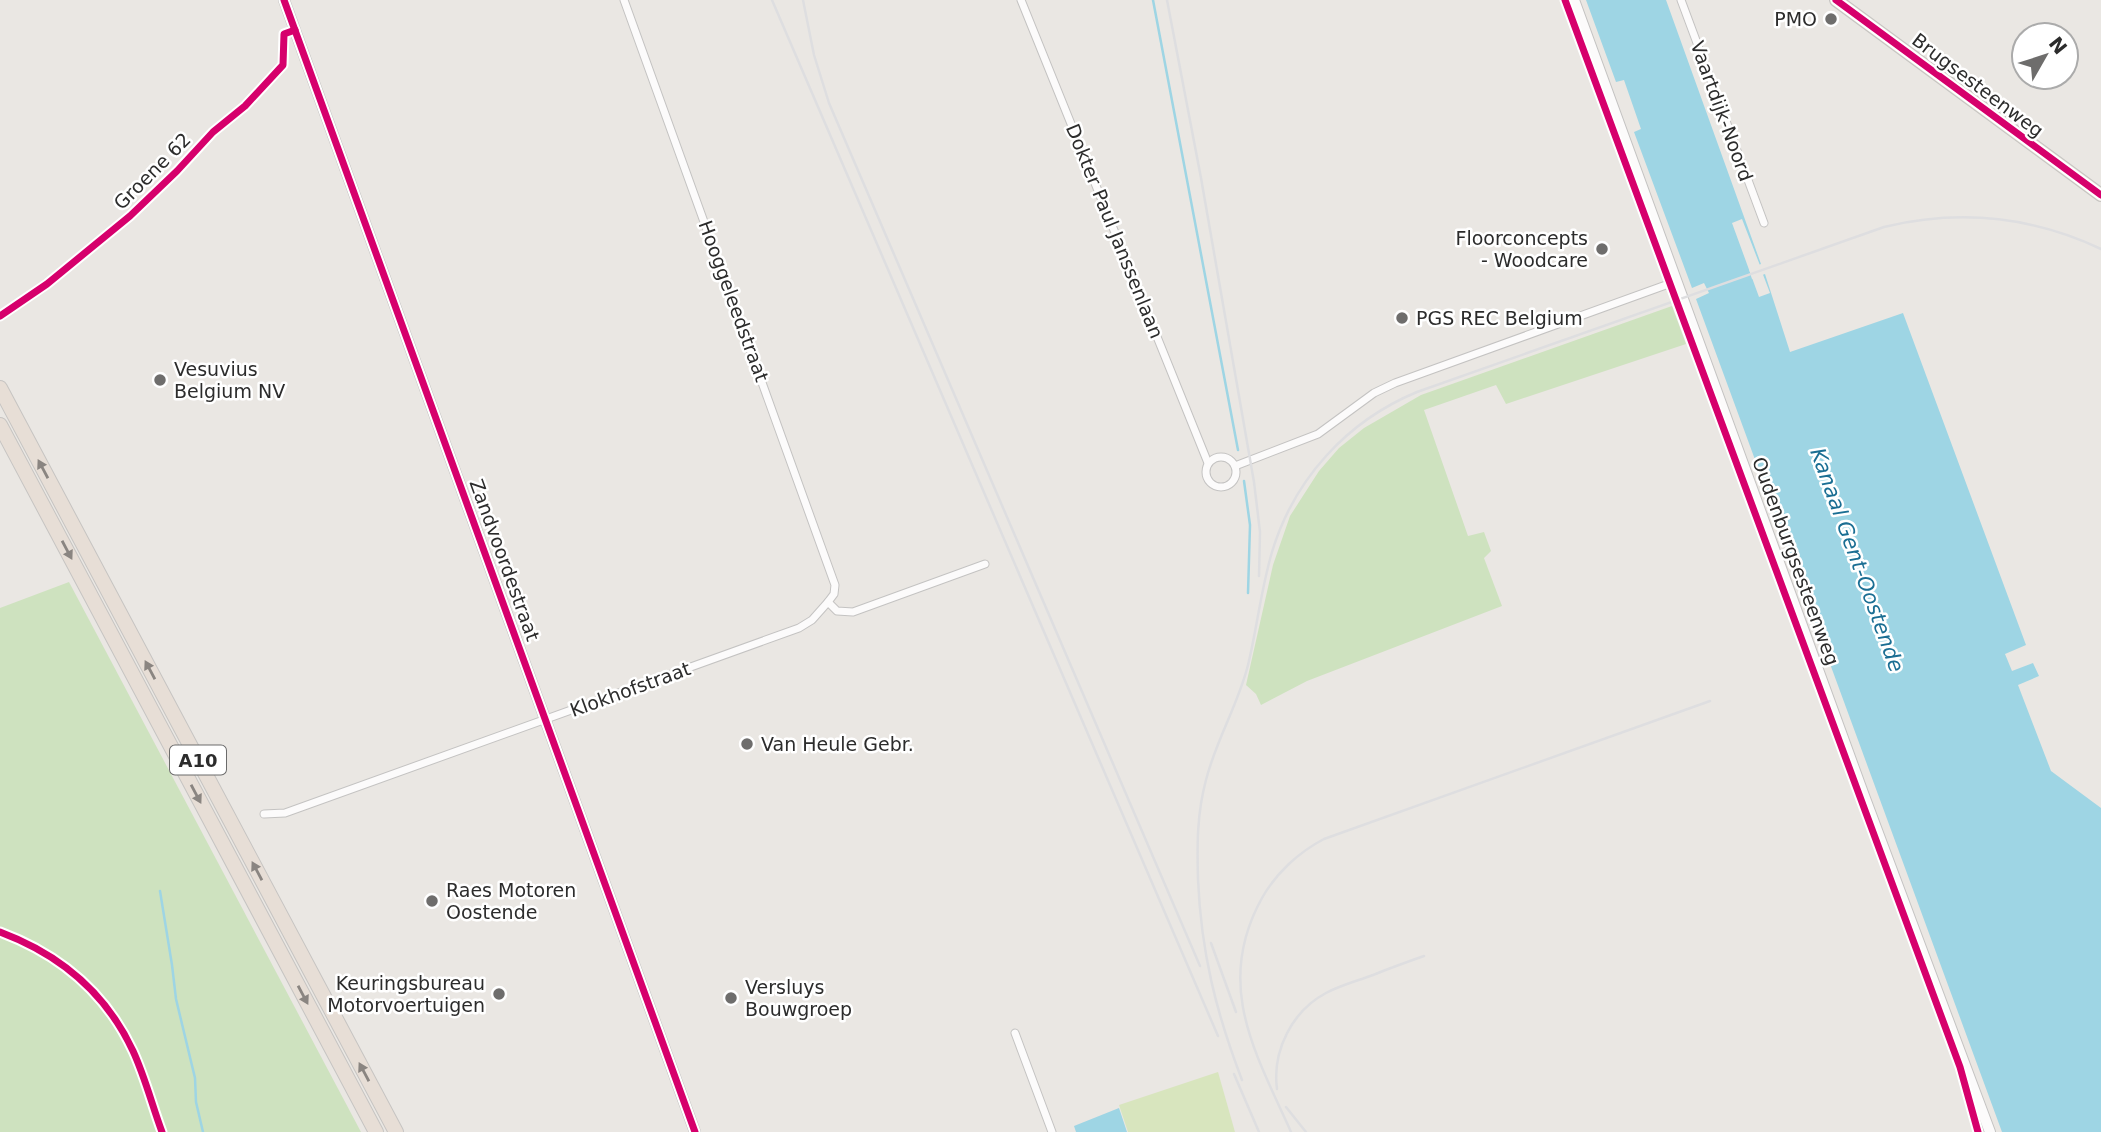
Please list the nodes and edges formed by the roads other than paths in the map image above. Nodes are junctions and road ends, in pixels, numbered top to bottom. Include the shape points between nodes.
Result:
1 (284, 0) edge
2 (624, 0) edge
3 (1021, 0) edge
4 (1574, 0) edge
5 (1681, 0) edge
6 (1836, 0) edge
7 (2101, 195) edge
8 (1763, 223) dead end
9 (1677, 281) junction
10 (0, 388) edge
11 (0, 425) edge
12 (1208, 463) junction
13 (1235, 466) junction
14 (985, 564) dead end
15 (828, 602) junction
16 (546, 720) junction
17 (264, 814) dead end
18 (1015, 1032) dead end
19 (376, 1132) edge
20 (396, 1132) edge
21 (695, 1132) edge
22 (1052, 1132) edge
23 (1990, 1132) edge

1 - 16 street, Zandvoordestraat
2 - 15 street, Hooggeleedstraat via 835,585
3 - 12 street, Dokter Paul Janssenlaan
4 - 9 street, Oudenburgsesteenweg
5 - 8 street, Vaartdijk-Noord
6 - 7 main road, Brugsesteenweg
9 - 13 street, Dokter Paul Janssenlaan via 1395,383 1318,434
9 - 23 street, Oudenburgsesteenweg
20 -> 10 highway, A10
11 -> 19 highway, A10
12 - 13 street, Dokter Paul Janssenlaan via 1222,457
12 - 13 street, Dokter Paul Janssenlaan via 1209,481 1221,487 1232,482
14 - 15 street via 853,612 837,611
15 - 16 street, Klokhofstraat via 799,628
16 - 17 street, Klokhofstraat via 285,813
16 - 21 street, Zandvoordestraat
18 - 22 street

